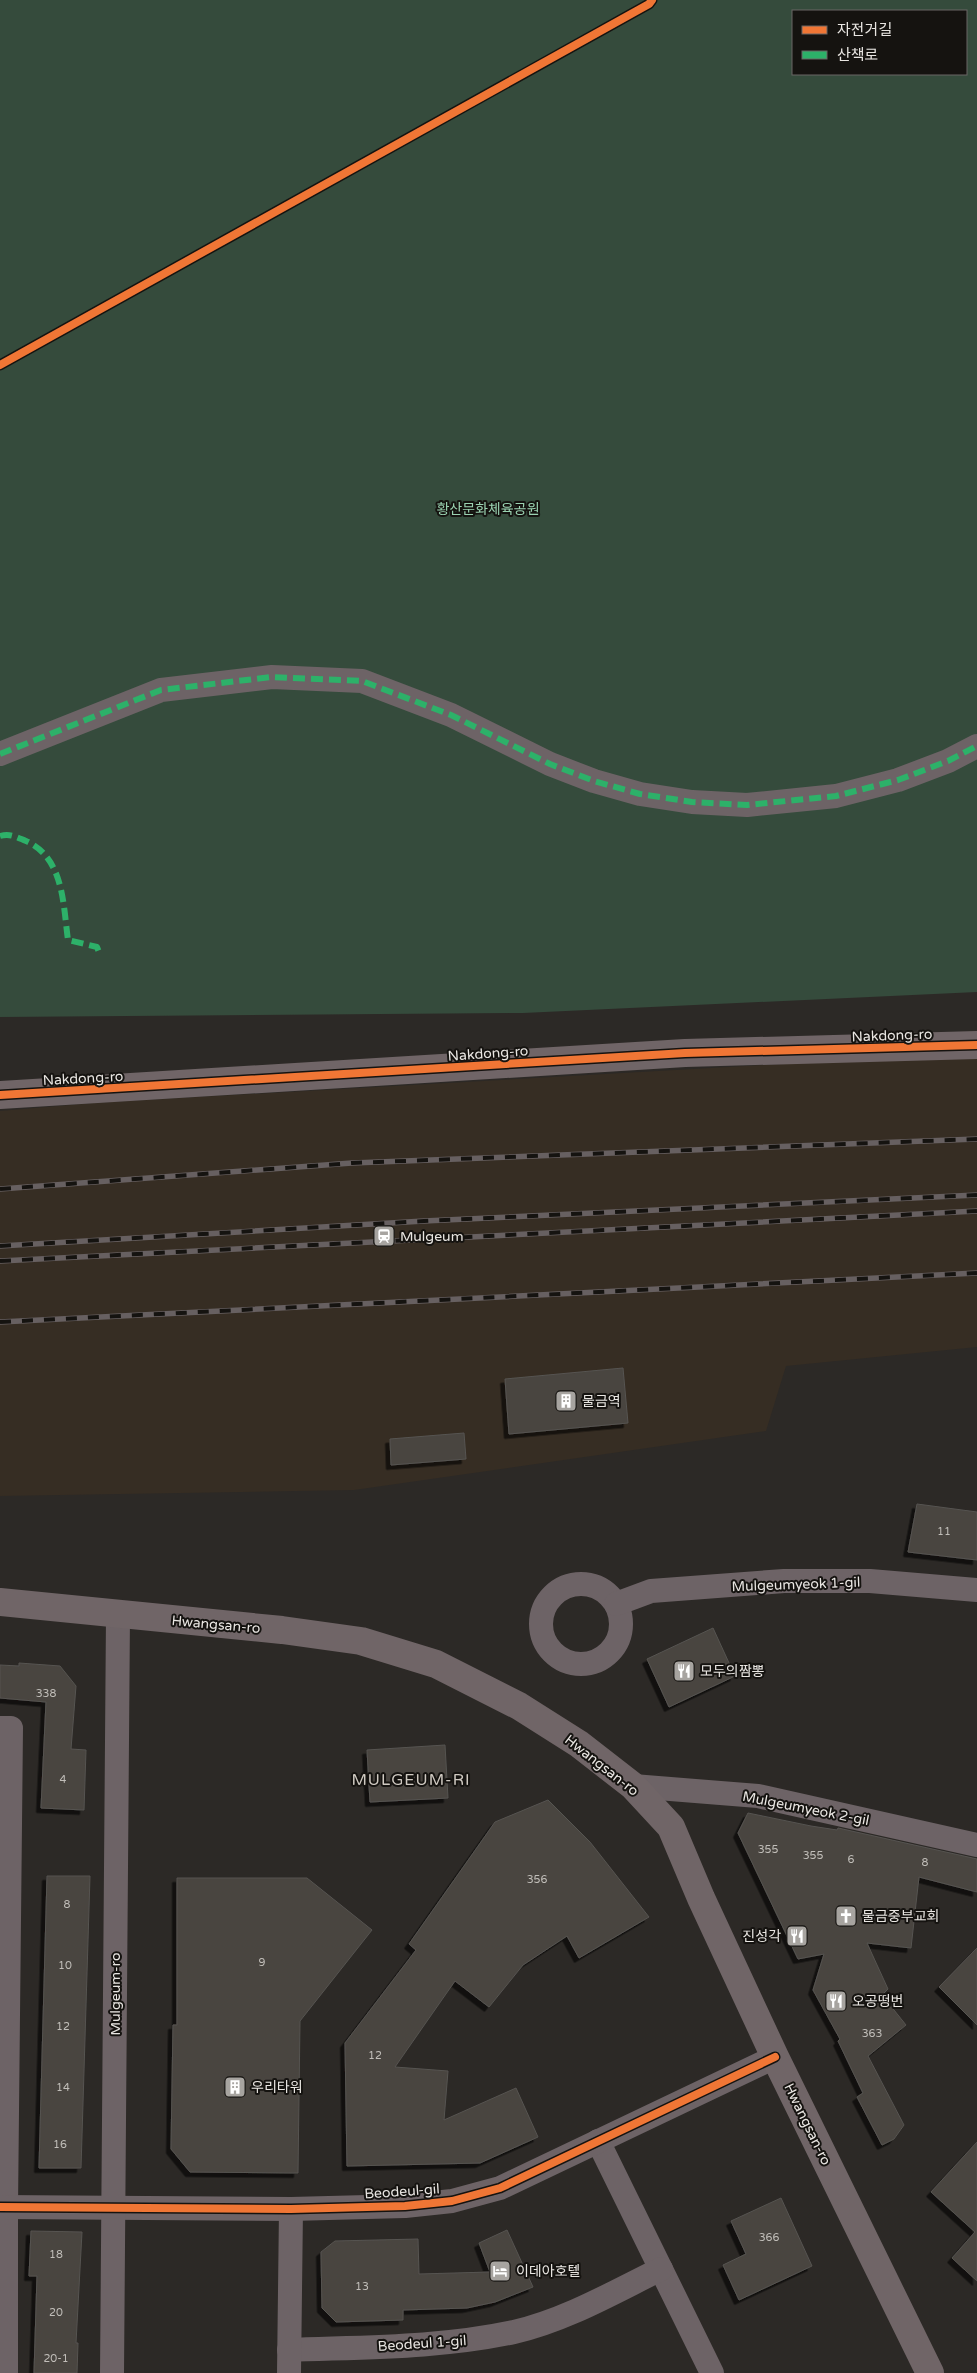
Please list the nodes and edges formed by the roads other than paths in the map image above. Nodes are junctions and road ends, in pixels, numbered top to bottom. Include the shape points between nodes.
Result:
1 (977, 746) edge
2 (0, 754) edge
3 (977, 1045) edge
4 (0, 1095) edge
5 (977, 1590) edge
6 (0, 1602) edge
7 (616, 1604) dead end
8 (118, 1615) junction
9 (0, 1728) edge
10 (633, 1786) junction
11 (977, 1845) edge
12 (5, 1887) edge
13 (775, 2057) junction
14 (598, 2141) junction
15 (3, 2208) edge
16 (113, 2209) junction
17 (291, 2209) junction
18 (661, 2269) junction
19 (289, 2362) edge
20 (6, 2373) edge
21 (112, 2373) edge
22 (712, 2373) edge
23 (930, 2373) edge

1 - 2 street via 898,780 836,796 747,806 692,802 640,794 594,781 550,764 451,714 362,681 272,677 161,690
3 - 4 main road, Nakdong-ro via 685,1053
5 - 7 street, Mulgeumyeok 1-gil via 870,1580 784,1581 651,1591
6 - 8 main road, Hwangsan-ro
8 - 10 main road, Hwangsan-ro via 282,1630 360,1641 436,1664 519,1706 578,1744
8 - 16 street, Mulgeum-ro
9 - 12 street via 11,1728
10 - 11 street, Mulgeumyeok 2-gil via 758,1796
10 - 13 main road, Hwangsan-ro via 671,1827
12 - 15 street
13 - 14 street, Beodeul-gil
13 - 23 main road, Hwangsan-ro
14 - 17 street, Beodeul-gil via 500,2188 452,2201 405,2206
14 - 18 street
15 - 16 street, Beodeul-gil
15 - 20 street
16 - 17 street, Beodeul-gil
16 - 21 street, Mulgeum-ro
17 - 19 street, Beodeul 1-gil
18 - 19 street, Beodeul 1-gil via 570,2313 516,2331 456,2342
18 - 22 street

